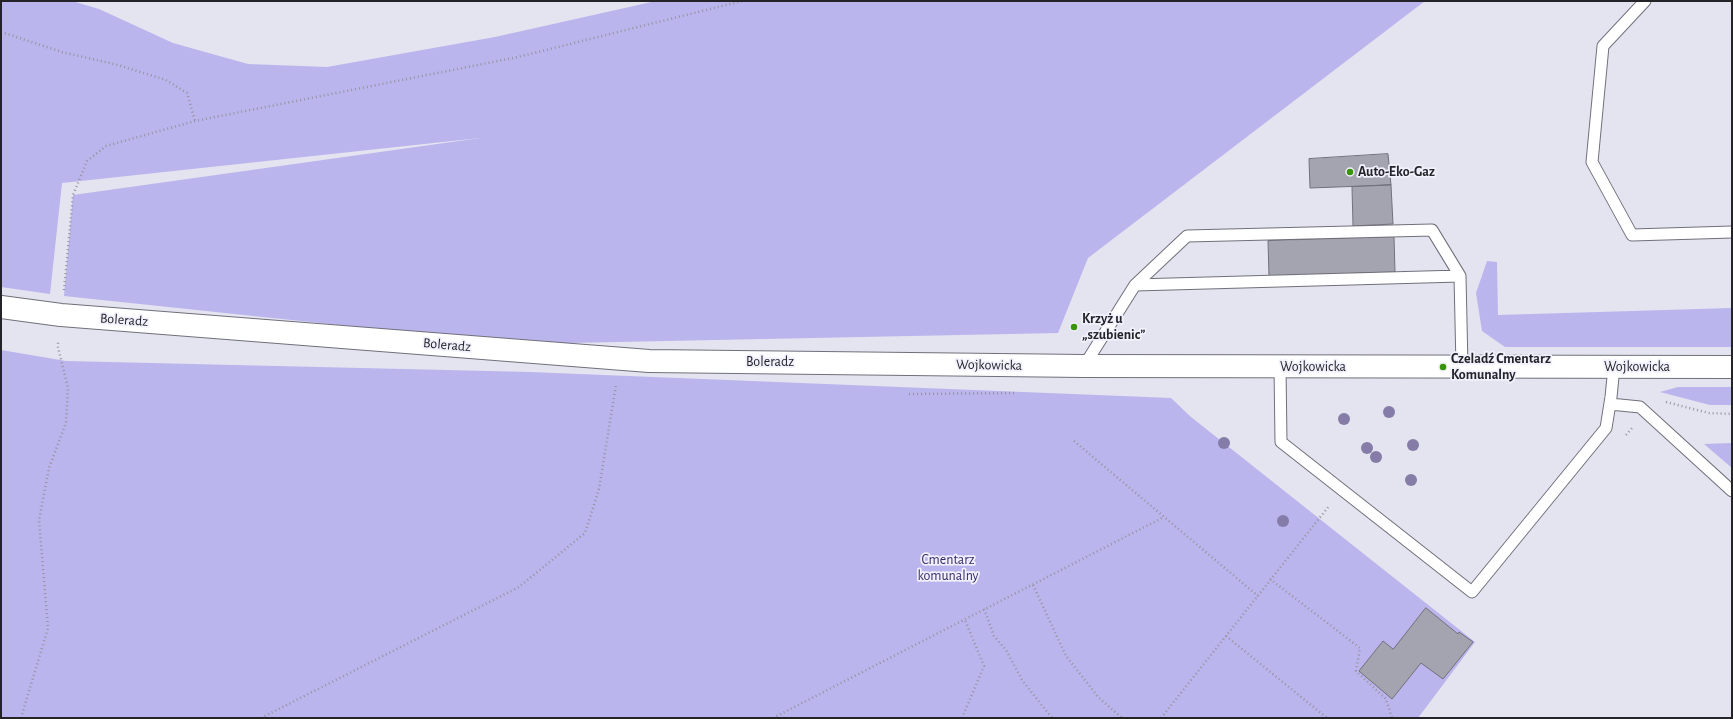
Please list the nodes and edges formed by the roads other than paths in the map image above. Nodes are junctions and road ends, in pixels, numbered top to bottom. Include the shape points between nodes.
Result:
1 (1645, 1) edge
2 (1732, 232) edge
3 (1460, 276) junction
4 (1135, 285) junction
5 (1, 307) edge
6 (893, 363) joint
7 (1084, 366) junction
8 (1280, 367) junction
9 (1462, 367) junction
10 (1614, 367) junction
11 (1732, 367) edge
12 (1611, 400) junction
13 (1732, 490) edge

1 - 2 lane via 1603,46 1592,162 1632,236
3 - 4 lane
3 - 4 lane via 1432,230 1187,236
3 - 9 lane
4 - 7 lane
5 - 6 street, Boleradz via 61,315 649,361
6 - 7 street, Wojkowicka
7 - 8 street, Wojkowicka
8 - 9 street, Wojkowicka
8 - 12 lane via 1281,442 1472,592 1606,428
9 - 10 street, Wojkowicka
10 - 11 street, Wojkowicka
10 - 12 lane
12 - 13 lane via 1640,407

